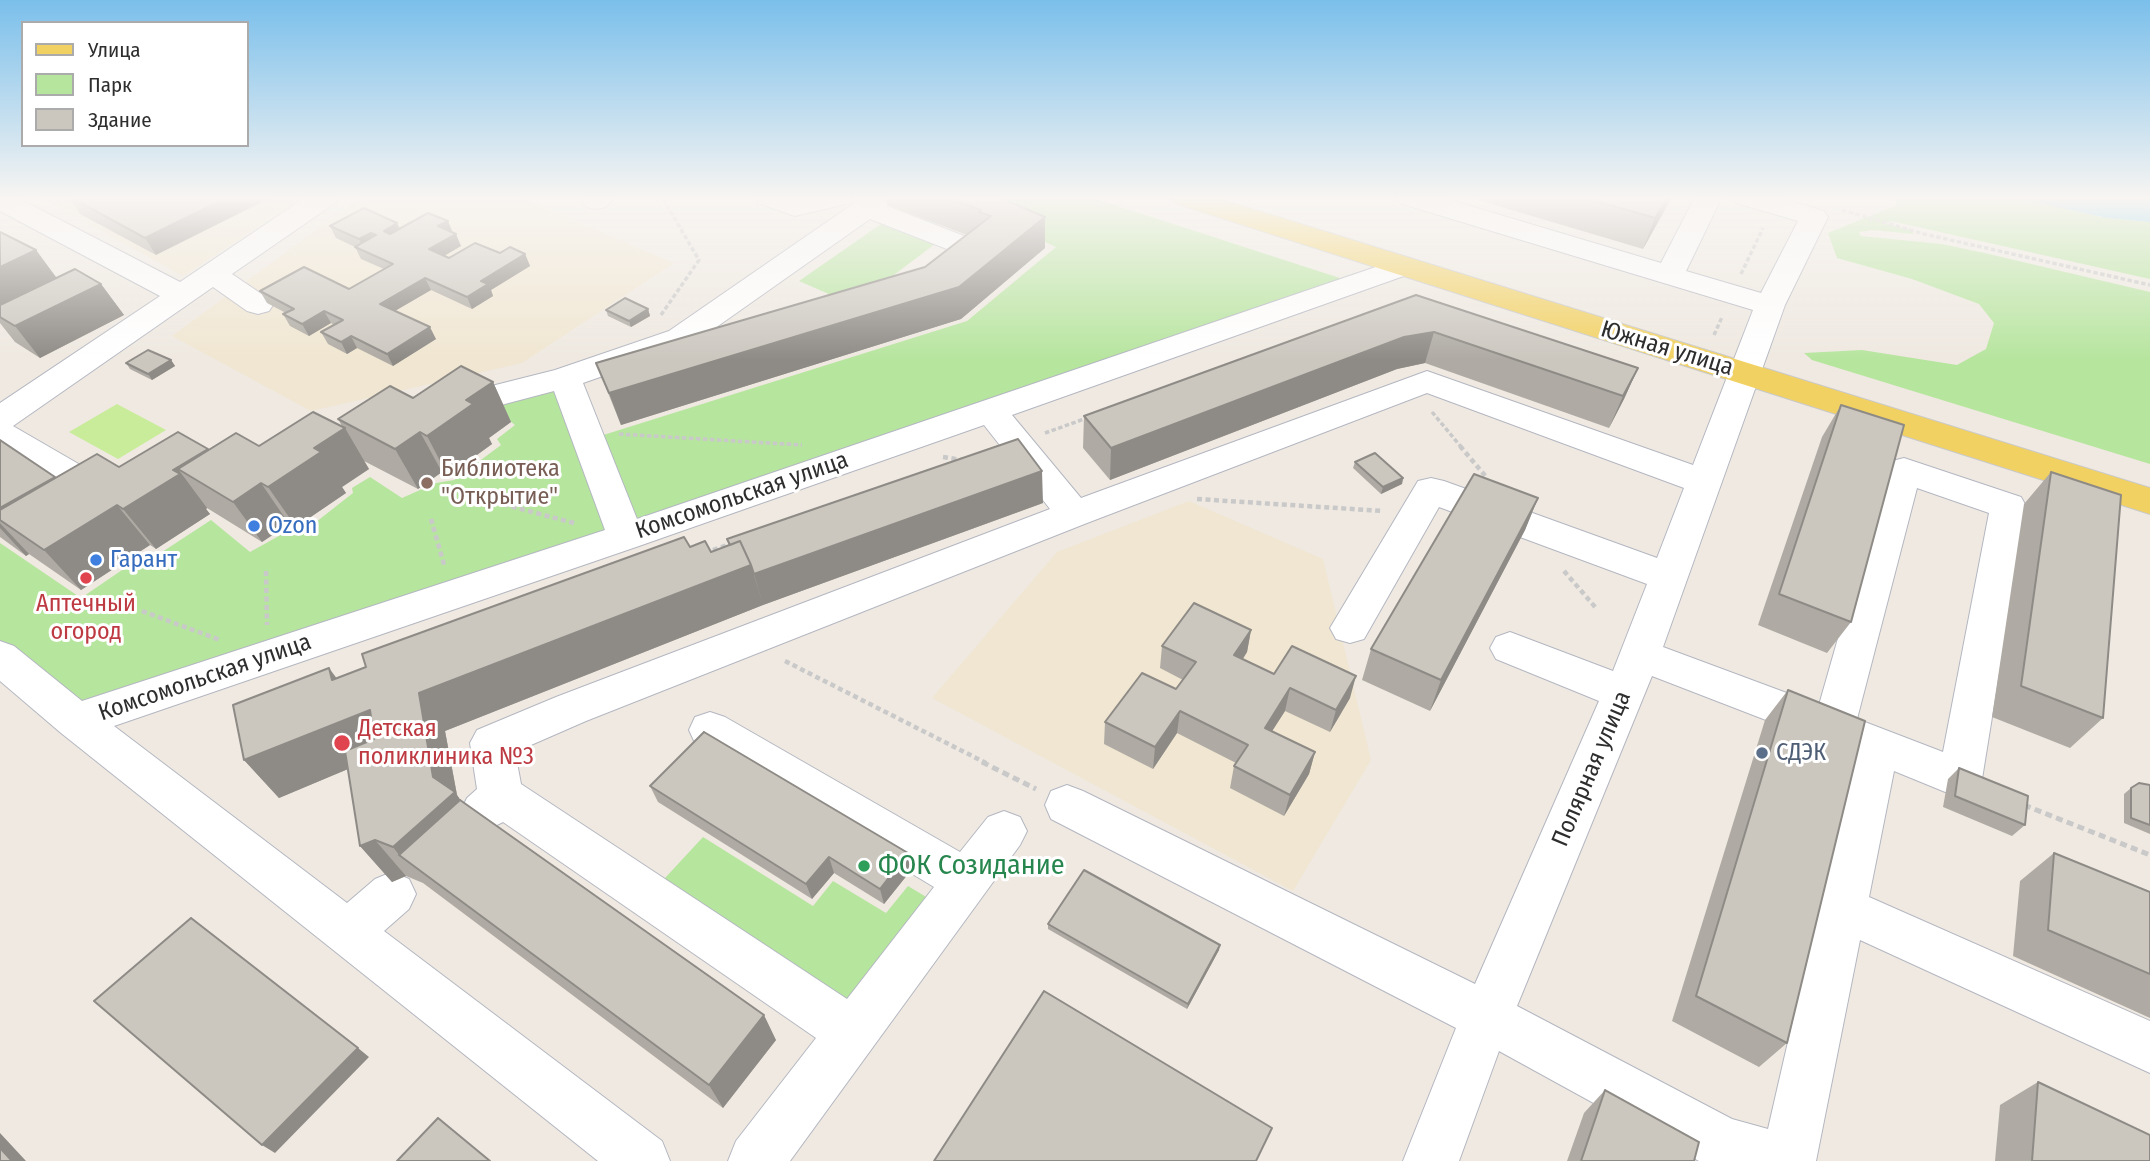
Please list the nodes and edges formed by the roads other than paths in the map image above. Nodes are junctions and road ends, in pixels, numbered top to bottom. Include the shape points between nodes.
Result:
1 (100, 251) edge
2 (246, 251) edge
3 (791, 251) edge
4 (969, 251) edge
5 (1358, 251) edge
6 (1587, 251) edge
7 (1681, 251) edge
8 (1797, 251) edge
9 (1405, 266) junction
10 (213, 274) junction
11 (1669, 276) junction
12 (175, 292) dead end
13 (919, 293) edge
14 (258, 305) edge
15 (1770, 305) junction
16 (705, 355) edge
17 (1746, 374) junction
18 (569, 386) junction
19 (990, 410) junction
20 (4, 415) edge
21 (420, 415) edge
22 (1706, 483) junction
23 (142, 485) edge
24 (2150, 501) edge
25 (1074, 514) junction
26 (660, 524) junction
27 (626, 537) junction
28 (678, 562) edge
29 (1670, 577) junction
30 (1350, 628) dead end
31 (1510, 648) dead end
32 (0, 657) edge
33 (1632, 674) junction
34 (76, 721) junction
35 (1834, 727) junction
36 (710, 730) dead end
37 (1878, 745) junction
38 (1067, 805) road end
39 (1004, 831) dead end
40 (967, 881) junction
41 (392, 894) edge
42 (1842, 908) junction
43 (348, 932) junction
44 (1486, 1018) junction
45 (853, 1033) junction
46 (2150, 1046) edge
47 (1721, 1153) edge
48 (642, 1161) edge
49 (756, 1161) edge
50 (1431, 1161) edge
51 (1786, 1161) edge

1 - 12 street
2 - 10 street
3 - 18 street via 680,338 631,355
4 - 13 street
5 - 9 main road, Южная улица
6 - 11 street
7 - 11 street
8 - 15 street, Полярная улица
9 - 17 main road, Южная улица
9 - 19 street, Комсомольская улица
10 - 14 street
10 - 20 street
11 - 15 street
15 - 17 street, Полярная улица
16 - 18 street
17 - 22 street, Полярная улица
17 - 24 main road, Южная улица
18 - 21 street
18 - 27 street
19 - 25 street
19 - 26 street, Комсомольская улица
20 - 23 street via 103,495
22 - 25 street via 1427,381
22 - 29 street, Полярная улица
25 - 45 street via 724,640 492,743 486,809
26 - 27 street, Комсомольская улица
26 - 28 street
27 - 34 street, Комсомольская улица
29 - 30 street via 1431,490
29 - 33 street, Полярная улица
31 - 33 street
32 - 34 street, Комсомольская улица
33 - 35 street
33 - 44 street, Полярная улица
34 - 43 street, Комсомольская улица
35 - 37 street
35 - 37 street via 1904,470 2008,506 1960,779
36 - 40 street
37 - 42 street
38 - 44 street
39 - 40 street
40 - 45 street
41 - 43 street
42 - 46 street
42 - 51 street
43 - 48 street, Комсомольская улица
44 - 47 street
44 - 50 street, Полярная улица
45 - 49 street
47 - 51 street

